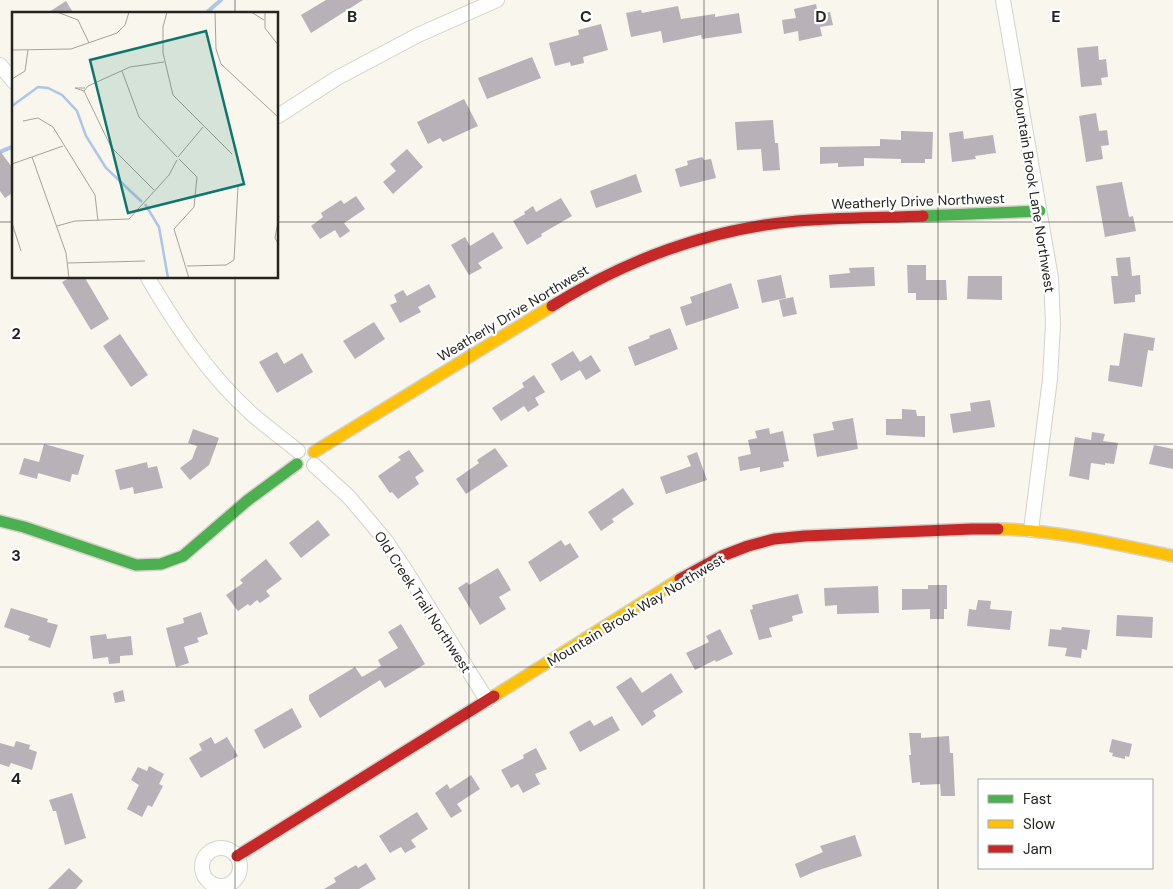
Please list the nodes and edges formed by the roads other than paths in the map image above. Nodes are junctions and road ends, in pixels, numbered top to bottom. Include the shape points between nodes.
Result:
1 (498, 0) edge
2 (1003, 0) edge
3 (0, 65) edge
4 (12, 80) edge
5 (279, 115) edge
6 (1040, 211) junction
7 (149, 279) edge
8 (297, 457) junction
9 (314, 458) junction
10 (0, 521) edge
11 (1031, 530) junction
12 (1173, 556) edge
13 (487, 700) junction
14 (238, 856) dead end

1 - 5 street via 410,39 337,78
2 - 6 street, Mountain Brook Lane Northwest
3 - 4 street
6 - 9 street, Weatherly Drive Northwest via 797,222 733,232 672,248 622,268 571,294
6 - 11 street, Mountain Brook Lane Northwest via 1051,278 1053,339
7 - 8 street via 204,362
8 - 9 street via 306,468
8 - 10 street via 182,556 161,564 136,565
9 - 13 street, Old Creek Trail Northwest via 386,541
11 - 12 street, Mountain Brook Way Northwest
11 - 13 street, Mountain Brook Way Northwest via 972,529 805,536 748,546 698,568
13 - 14 street, Mountain Brook Way Northwest

